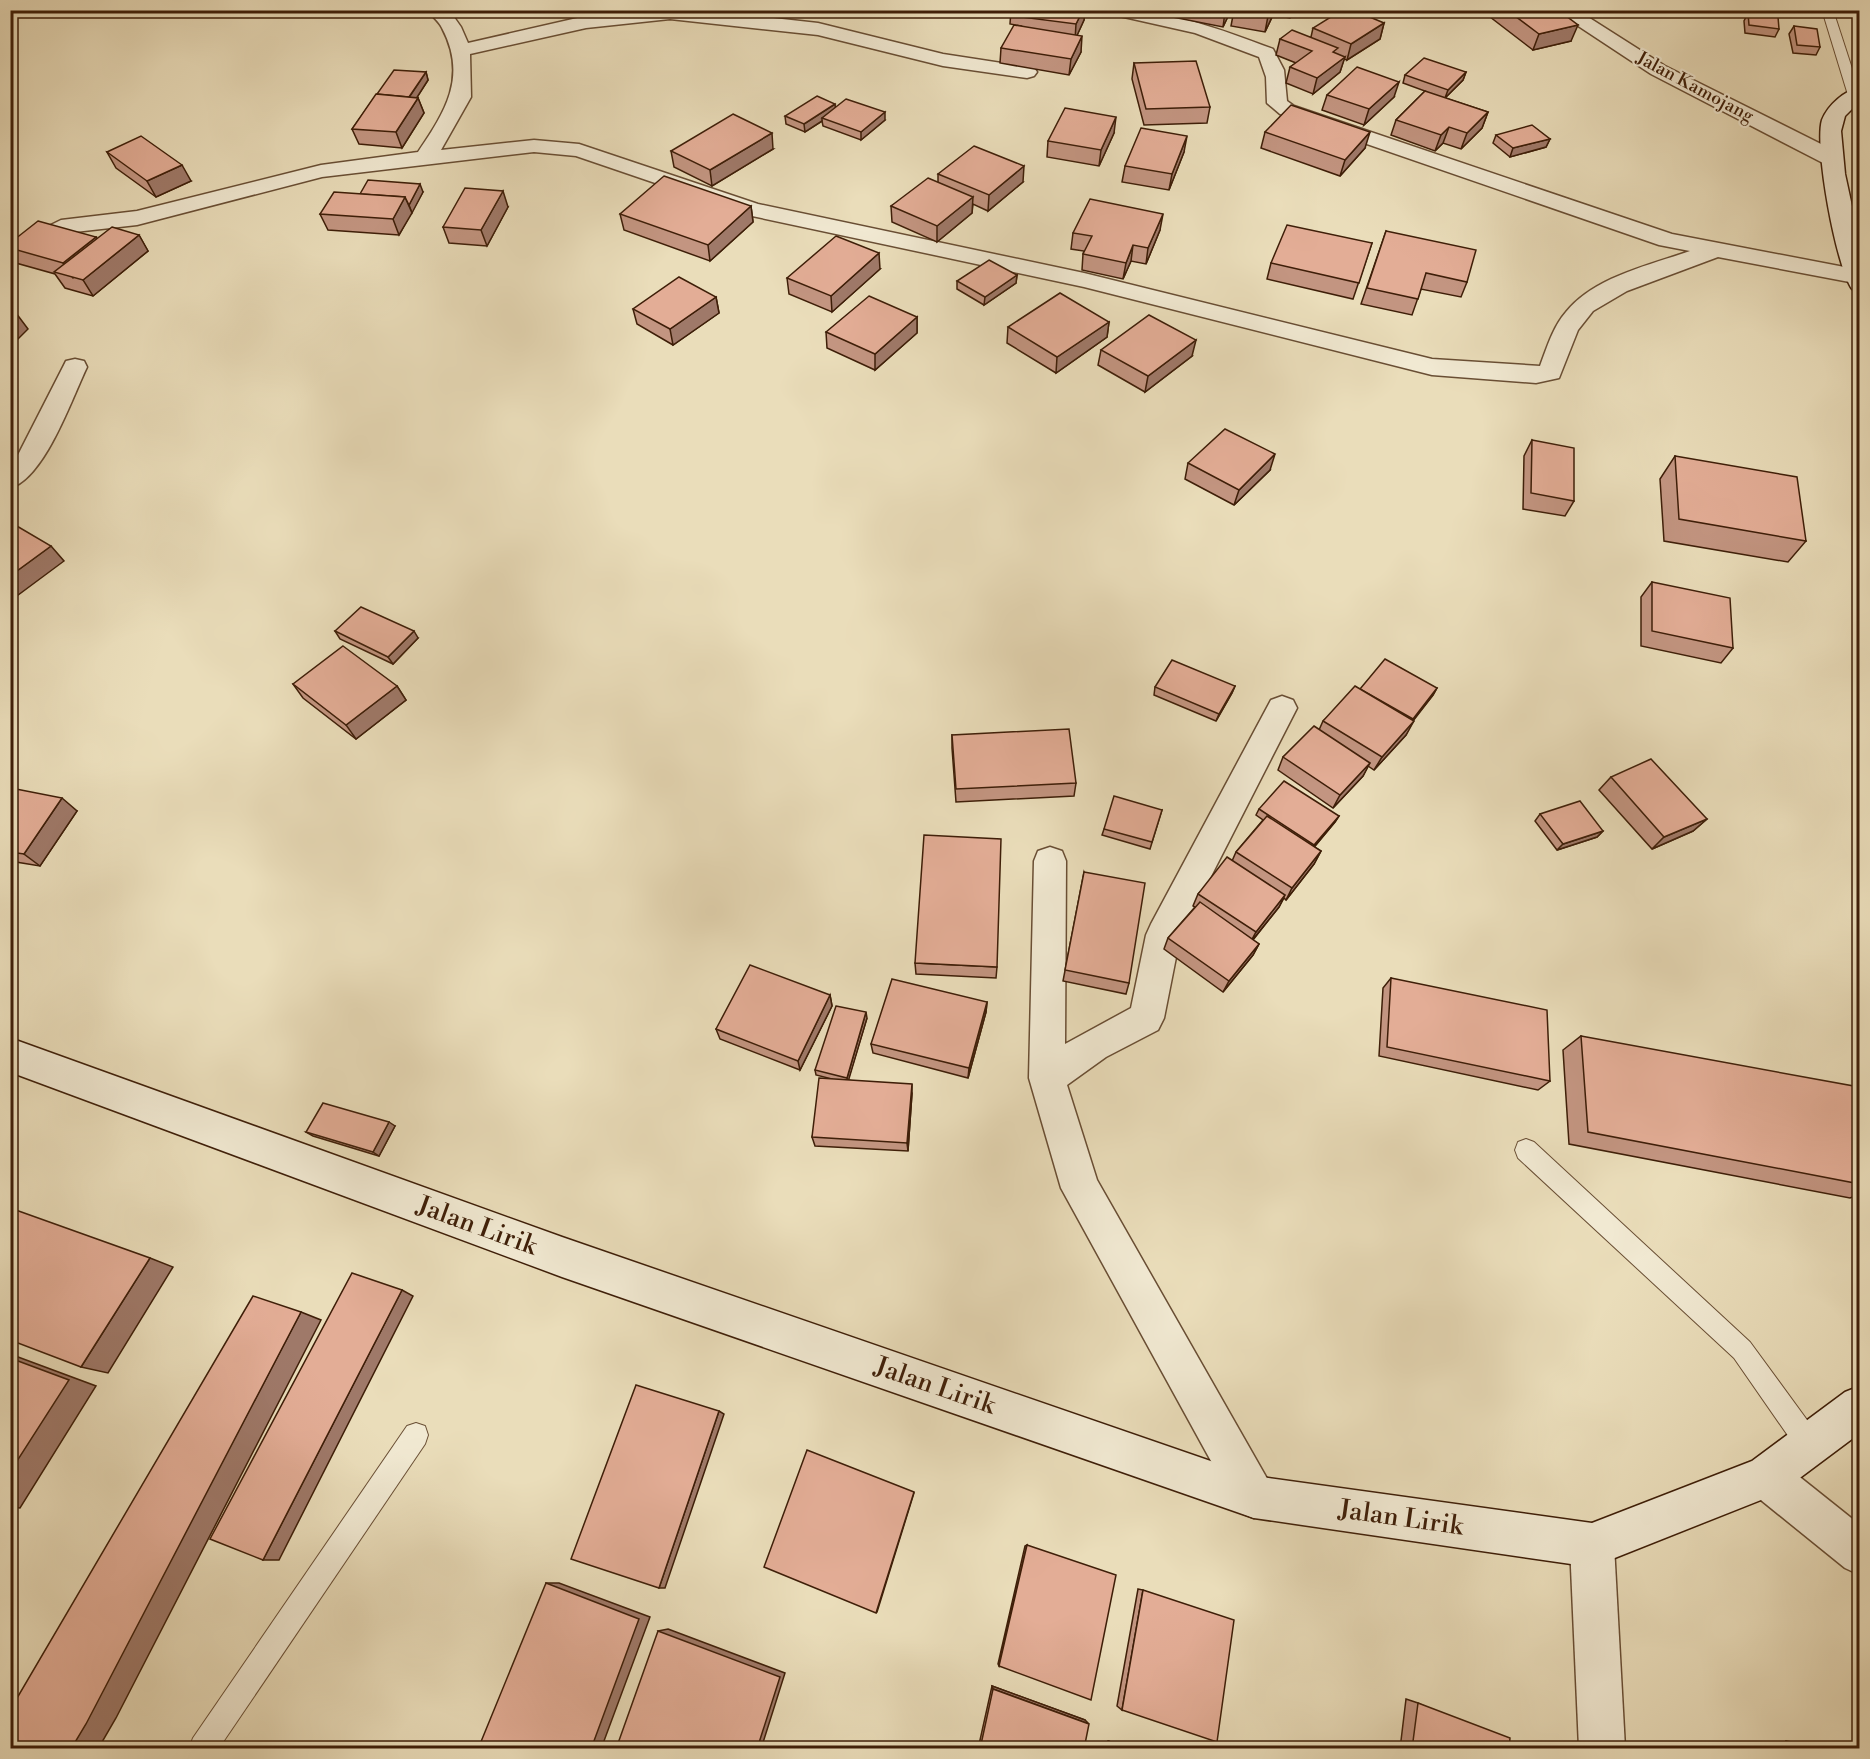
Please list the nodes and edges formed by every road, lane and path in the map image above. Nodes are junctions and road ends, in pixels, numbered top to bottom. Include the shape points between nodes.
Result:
1 (437, 10) edge
2 (1563, 10) edge
3 (1827, 10) edge
4 (1122, 11) edge
5 (461, 50) junction
6 (1027, 72) edge
7 (1857, 94) edge
8 (425, 157) junction
9 (1831, 158) junction
10 (1716, 250) junction
11 (10, 254) edge
12 (1858, 281) edge
13 (75, 367) dead end
14 (10, 479) edge
15 (1282, 708) dead end
16 (1050, 861) dead end
17 (10, 1055) edge
18 (1047, 1078) junction
19 (1526, 1150) dead end
20 (1860, 1407) edge
21 (416, 1435) dead end
22 (1809, 1444) junction
23 (1766, 1477) junction
24 (1254, 1497) junction
25 (1592, 1545) junction
26 (1860, 1553) edge
27 (204, 1749) edge
28 (1602, 1749) edge

1 - 5 street via 445,16
2 - 9 street, Jalan Kamojang via 1659,70
3 - 7 lane
4 - 10 street via 1201,29 1266,53 1271,61 1277,102 1287,110 1667,240
5 - 6 street via 586,22 670,13 818,29 943,60
5 - 8 street via 461,99
7 - 9 street via 1832,120
8 - 10 street via 534,146 579,150 752,209 1084,280 1432,367 1513,373 1550,372 1575,314 1610,289
8 - 11 street via 342,167 137,218 61,227
9 - 12 street
10 - 12 street
13 - 14 street via 29,460
15 - 18 street via 1163,935 1146,1017 1093,1045
16 - 18 street
17 - 24 street, Jalan Lirik via 562,1257
18 - 24 street via 1080,1188
19 - 22 lane via 1742,1350
20 - 22 street, Jalan Lirik
21 - 27 lane
22 - 23 street, Jalan Lirik
23 - 25 street, Jalan Lirik
23 - 26 street
24 - 25 street, Jalan Lirik
25 - 28 street

